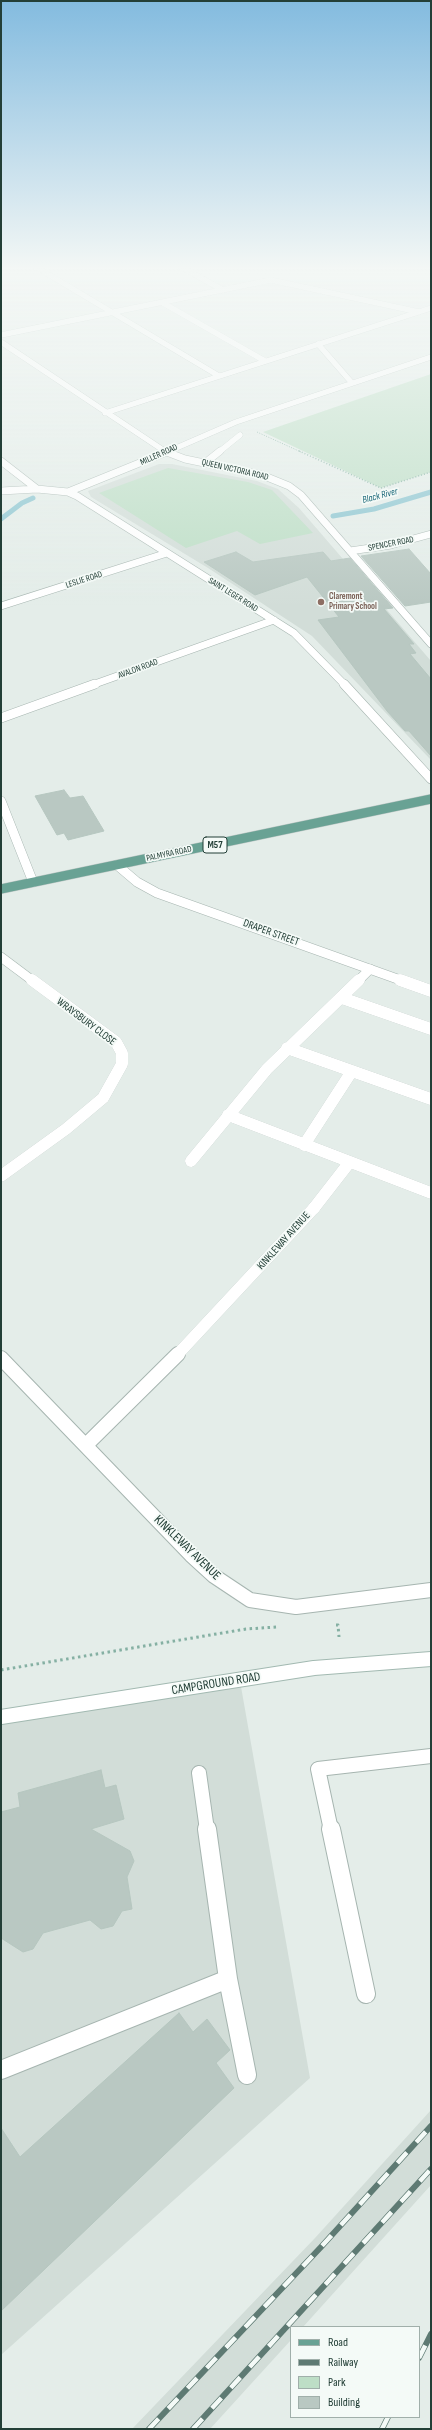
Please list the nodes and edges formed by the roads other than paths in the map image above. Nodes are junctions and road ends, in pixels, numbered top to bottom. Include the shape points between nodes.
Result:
1 (57, 380) edge
2 (205, 380) edge
3 (350, 380) edge
4 (360, 380) edge
5 (352, 383) junction
6 (105, 413) junction
7 (240, 435) dead end
8 (166, 452) junction
9 (1, 461) edge
10 (205, 463) junction
11 (37, 489) junction
12 (4, 492) edge
13 (68, 492) junction
14 (1, 498) edge
15 (431, 534) edge
16 (350, 551) junction
17 (167, 554) junction
18 (1, 606) edge
19 (274, 620) junction
20 (431, 644) edge
21 (1, 718) edge
22 (431, 779) edge
23 (431, 799) edge
24 (1, 801) edge
25 (117, 865) junction
26 (32, 882) junction
27 (1, 889) edge
28 (1, 957) edge
29 (370, 969) junction
30 (431, 991) edge
31 (342, 998) junction
32 (431, 1029) edge
33 (287, 1048) junction
34 (352, 1071) junction
35 (431, 1099) edge
36 (228, 1115) junction
37 (304, 1145) junction
38 (191, 1161) dead end
39 (349, 1163) junction
40 (1, 1176) edge
41 (431, 1192) edge
42 (1, 1358) edge
43 (86, 1445) junction
44 (431, 1590) edge
45 (431, 1659) edge
46 (1, 1716) edge
47 (431, 1756) edge
48 (199, 1773) dead end
49 (228, 1979) junction
50 (366, 1994) dead end
51 (1, 2070) edge
52 (247, 2075) dead end

1 - 6 street, QUEEN VICTORIA ROAD
2 - 6 street
3 - 5 street
4 - 5 street, MILLER ROAD
5 - 8 street, MILLER ROAD via 236,422
6 - 8 street, QUEEN VICTORIA ROAD
7 - 10 street
8 - 10 street, QUEEN VICTORIA ROAD
8 - 13 street, MILLER ROAD
9 - 11 street
10 - 16 street, QUEEN VICTORIA ROAD via 262,475 289,486 301,495
11 - 12 street, SAINT LEGER ROAD
11 - 13 street, SAINT LEGER ROAD
12 - 14 street
13 - 17 street, SAINT LEGER ROAD
15 - 16 street, SPENCER ROAD via 391,546
16 - 20 street, QUEEN VICTORIA ROAD
17 - 18 street, LESLIE ROAD
17 - 19 street, SAINT LEGER ROAD
19 - 21 street, AVALON ROAD
19 - 22 street, SAINT LEGER ROAD via 302,640
23 - 25 main road, PALMYRA ROAD / M57
24 - 26 street
25 - 26 main road, PALMYRA ROAD / M57
25 - 29 street, DRAPER STREET via 157,893
26 - 27 main road, PALMYRA ROAD / M57
28 - 40 street, WRAYSBURY CLOSE via 116,1042 122,1053 122,1064 103,1098 66,1129
29 - 30 street, DRAPER STREET
29 - 31 street
31 - 32 street
31 - 33 street
33 - 34 street
33 - 36 street
34 - 35 street
34 - 37 street
36 - 37 street
36 - 38 street
37 - 39 street
39 - 41 street
39 - 43 street, KINKLEWAY AVENUE via 314,1208 196,1336
42 - 43 street, KINKLEWAY AVENUE
43 - 44 street, KINKLEWAY AVENUE via 191,1555 214,1576 250,1600 296,1607
45 - 46 street, CAMPGROUND ROAD via 314,1668
47 - 50 street via 318,1769
48 - 49 street
49 - 51 street
49 - 52 street

